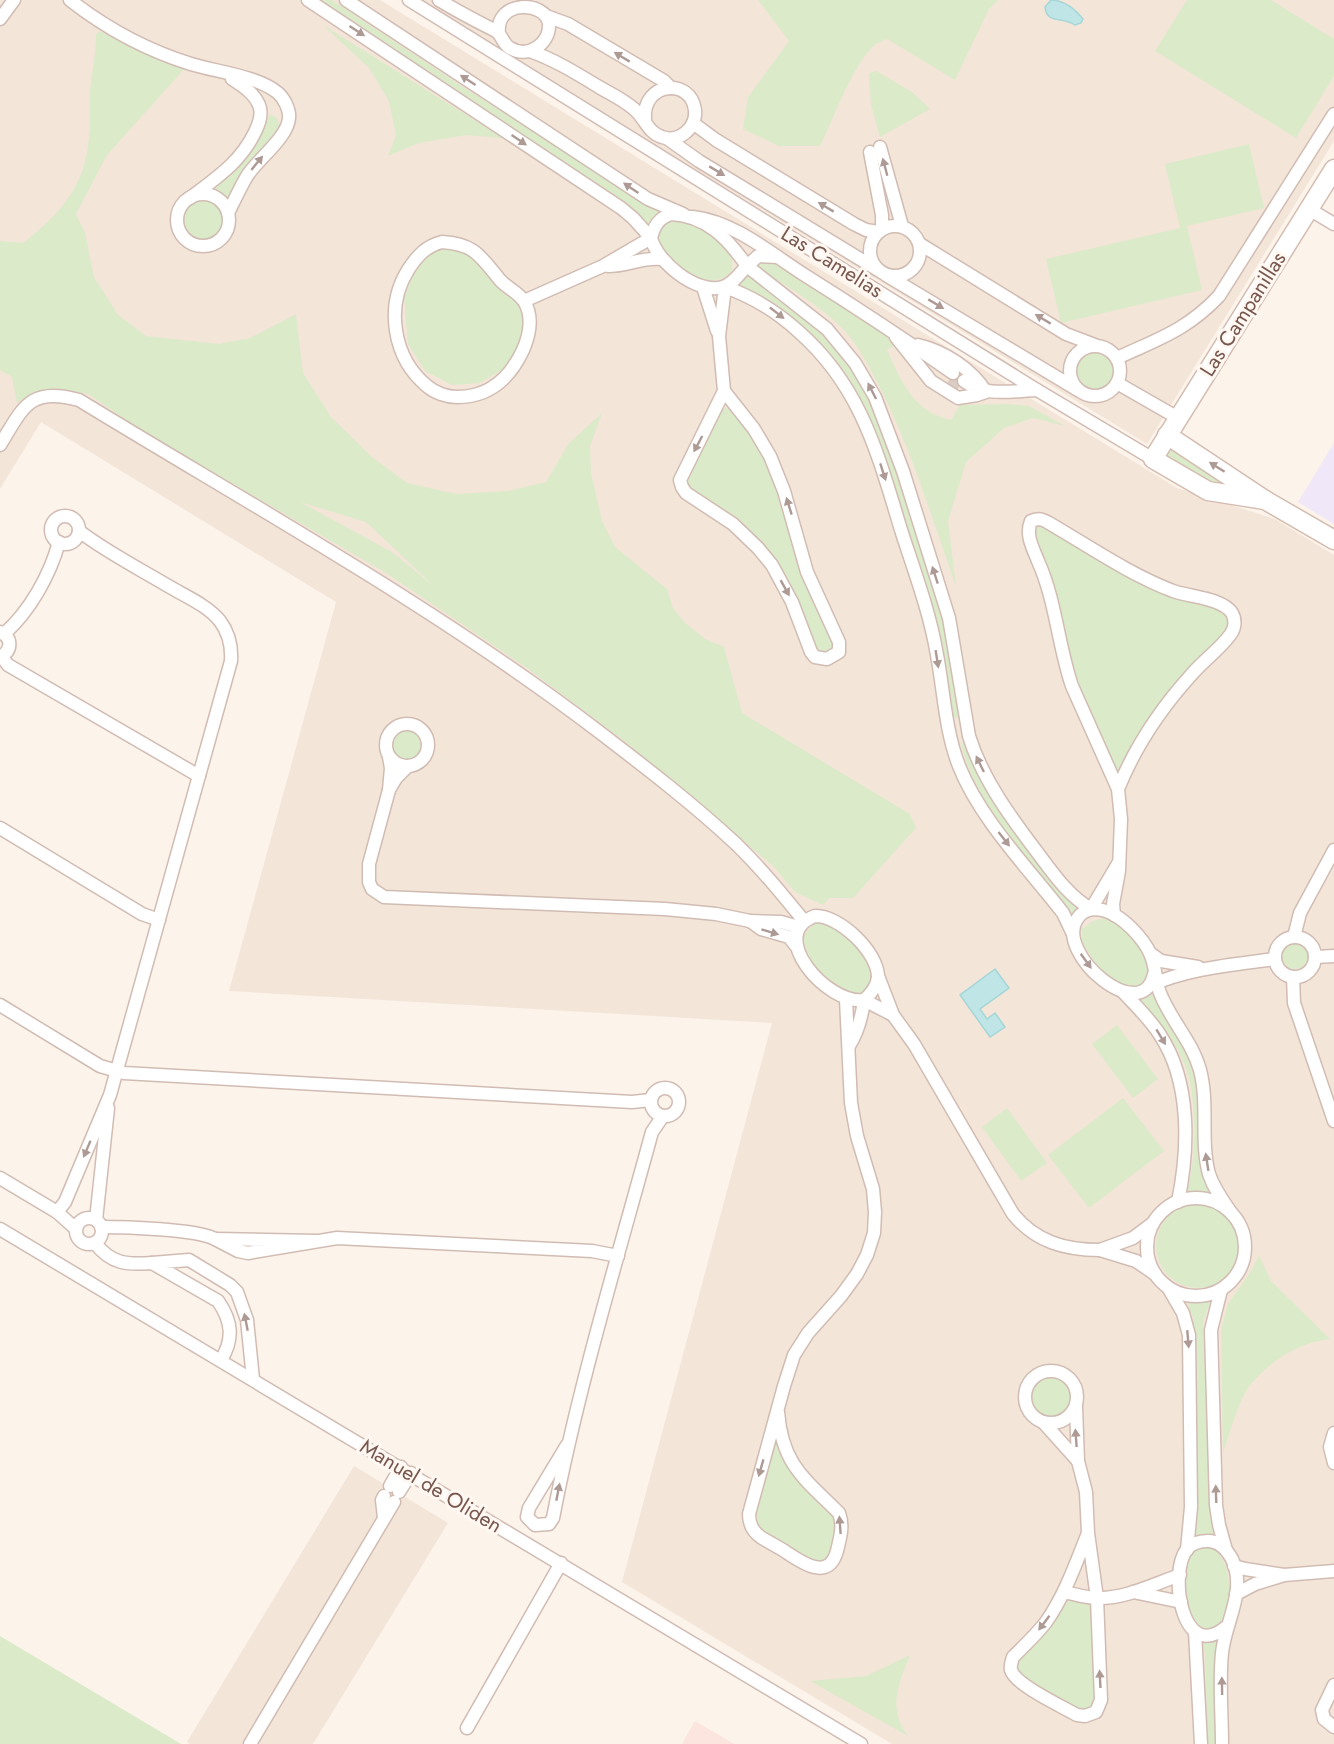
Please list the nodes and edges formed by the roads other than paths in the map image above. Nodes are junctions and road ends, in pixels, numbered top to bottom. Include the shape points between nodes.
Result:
1 (14, 0) edge
2 (70, 0) edge
3 (308, 0) edge
4 (346, 0) edge
5 (409, 0) edge
6 (439, 0) edge
7 (546, 16) junction
8 (0, 19) edge
9 (499, 33) junction
10 (530, 51) junction
11 (224, 74) junction
12 (671, 88) junction
13 (1334, 114) edge
14 (645, 119) junction
15 (693, 123) junction
16 (668, 139) junction
17 (1334, 169) edge
18 (190, 198) junction
19 (1309, 209) junction
20 (228, 213) junction
21 (688, 216) junction
22 (1334, 224) edge
23 (902, 226) junction
24 (880, 231) junction
25 (651, 238) junction
26 (920, 244) junction
27 (777, 257) junction
28 (662, 259) junction
29 (603, 266) junction
30 (747, 266) junction
31 (882, 272) junction
32 (725, 286) junction
33 (703, 287) junction
34 (524, 301) junction
35 (892, 332) junction
36 (719, 336) junction
37 (911, 344) junction
38 (1095, 345) junction
39 (1117, 358) junction
40 (1117, 383) junction
41 (980, 390) junction
42 (1037, 390) junction
43 (1078, 390) junction
44 (724, 391) junction
45 (1178, 418) junction
46 (1167, 435) junction
47 (0, 445) edge
48 (1152, 459) junction
49 (1265, 500) junction
50 (79, 531) junction
51 (1334, 540) edge
52 (59, 542) junction
53 (2, 633) edge
54 (1, 657) edge
55 (967, 725) junction
56 (949, 729) junction
57 (388, 756) junction
58 (408, 766) junction
59 (199, 776) junction
60 (1118, 789) junction
61 (389, 790) junction
62 (0, 828) edge
63 (1334, 850) edge
64 (1119, 861) junction
65 (1091, 909) junction
66 (1114, 915) junction
67 (159, 920) junction
68 (750, 921) junction
69 (801, 924) junction
70 (1072, 932) junction
71 (1294, 937) junction
72 (796, 946) junction
73 (1149, 952) junction
74 (1334, 956) edge
75 (1315, 957) junction
76 (1275, 959) junction
77 (1211, 968) junction
78 (878, 976) junction
79 (1293, 977) junction
80 (1153, 981) junction
81 (1123, 992) junction
82 (846, 999) junction
83 (864, 1000) junction
84 (0, 1005) edge
85 (893, 1015) junction
86 (849, 1046) junction
87 (117, 1071) junction
88 (110, 1095) junction
89 (651, 1100) junction
90 (663, 1116) junction
91 (1334, 1121) edge
92 (0, 1178) edge
93 (1178, 1202) junction
94 (57, 1212) junction
95 (1232, 1214) junction
96 (1156, 1220) junction
97 (99, 1224) junction
98 (76, 1228) junction
99 (0, 1229) edge
100 (94, 1243) junction
101 (1100, 1250) junction
102 (618, 1256) junction
103 (152, 1263) junction
104 (1156, 1275) junction
105 (1166, 1286) junction
106 (1221, 1290) junction
107 (221, 1360) junction
108 (253, 1380) junction
109 (1076, 1405) junction
110 (778, 1412) junction
111 (1043, 1422) junction
112 (1334, 1433) edge
113 (567, 1445) junction
114 (1078, 1461) junction
115 (1334, 1463) edge
116 (406, 1470) junction
117 (1088, 1533) junction
118 (1186, 1550) junction
119 (1227, 1551) junction
120 (561, 1563) junction
121 (1234, 1566) junction
122 (1334, 1571) edge
123 (1180, 1575) junction
124 (1284, 1575) junction
125 (1064, 1592) junction
126 (1132, 1592) junction
127 (1236, 1594) junction
128 (1097, 1598) junction
129 (1181, 1602) junction
130 (1226, 1628) junction
131 (1195, 1632) junction
132 (1334, 1685) edge
133 (1334, 1727) edge
134 (467, 1728) dead end
135 (250, 1744) edge
136 (861, 1744) edge
137 (1201, 1744) edge
138 (1222, 1744) edge

1 - 8 street
2 - 11 street via 104,26 145,46
3 -> 25 street via 621,208
21 -> 4 street via 648,199
5 - 42 street, Las Camelias
6 - 9 street
7 - 9 street via 531,2 509,2 500,17
7 - 10 street via 547,36
12 -> 7 street via 568,24
9 - 10 street via 510,48
10 - 14 street via 615,96
11 - 18 street via 254,97 261,117 240,157
20 -> 11 street via 258,160 281,138 289,117 280,94 260,83
12 - 14 street via 649,99
12 - 15 street via 691,99
13 - 39 street via 1219,296 1189,324
14 - 16 street via 652,132
15 - 16 street via 684,135
24 -> 15 street via 854,224
16 -> 31 street
17 - 19 street, Las Campanillas
18 - 20 street via 213,196
18 - 20 street via 178,211 177,220 178,229 189,242 206,246 222,238 229,222
19 - 22 street
19 - 45 street, Las Campanillas
21 - 25 street via 665,216 658,221
21 - 27 street via 730,228
21 - 30 street via 719,233
23 - 24 street
23 -> 24 street via 875,149
23 - 26 street
24 - 31 street via 870,249 873,264
25 - 28 street
25 - 29 street
26 - 31 street via 915,267 902,276
38 -> 26 street via 1066,334
27 - 30 street via 758,256
27 - 35 street
28 - 29 street
28 - 33 street
29 - 34 street
30 - 32 street
55 -> 30 street via 949,618 903,471 875,397 855,363 827,329
31 -> 43 street
32 - 33 street
32 - 36 street
32 -> 56 street via 769,307 804,336 826,358 857,405 879,459 920,589 937,654
33 - 36 street
34 - 34 street via 476,250 455,243 433,244 415,260 397,293 394,308 400,345 428,387 452,397 477,395 497,386 518,361 530,329
35 - 37 street
35 - 41 street via 931,381 958,398 977,395
36 - 44 street
37 - 41 street via 957,380
37 - 41 street via 936,349 978,379
38 - 39 street
38 - 43 street via 1078,351 1073,358 1070,375
39 - 40 street
40 - 43 street via 1103,395
40 - 45 street
41 - 42 street
42 - 48 street, Las Camelias
44 -> 44 street via 683,472 682,487 694,500 733,524 758,548 792,602 811,652 822,659 833,657 840,647 837,633 807,572 776,470 760,438
45 - 46 street, Las Campanillas
46 - 48 street, Las Campanillas
49 -> 46 street, Las Camelias
47 - 69 street via 20,411 31,401 54,395 79,400 401,594 545,691 728,837 776,886
48 - 49 street, Las Camelias via 1208,491
49 - 51 street, Las Camelias
50 - 52 street via 72,542
50 - 52 street via 74,519 57,519 52,532
50 - 59 street via 201,605 228,635 231,661
52 - 53 street via 51,567 25,612
53 - 54 street via 9,646
54 - 59 street via 8,665
55 - 56 street
65 -> 55 street via 1062,884 996,795 974,752
56 -> 70 street via 960,768 979,803 1063,914
57 - 58 street via 396,764
57 - 58 street via 386,741 393,729 407,724 420,729 428,748 421,761
57 - 61 street
58 - 61 street
59 - 67 street
60 - 60 street via 1157,717 1191,674 1230,635 1234,617 1224,605 1161,586 1036,519 1031,521 1028,533 1052,597 1066,669
60 - 64 street
61 - 68 street via 368,872 372,889 384,897 665,909
62 - 67 street via 142,914
63 - 71 street via 1300,913
64 - 65 street
64 - 66 street
65 - 66 street
65 - 70 street via 1080,915
66 - 73 street via 1138,936
67 - 87 street
68 - 69 street
68 -> 72 street via 761,929 789,937
69 - 72 street
69 - 78 street via 822,916 849,930 868,953
70 -> 81 street via 1078,950 1095,973
71 - 75 street via 1309,943
71 - 76 street via 1278,945
72 - 82 street via 818,980
73 - 77 street via 1161,962
73 - 80 street
74 - 75 street
75 - 79 street via 1308,972
76 - 77 street
76 - 79 street via 1281,971
77 - 80 street
78 - 83 street
78 - 85 street
79 - 91 street via 1294,1004
80 - 81 street via 1134,994
95 -> 80 street via 1207,1165 1203,1088 1195,1054
81 -> 93 street via 1152,1023 1177,1071 1184,1137
82 - 83 street
82 - 86 street
83 - 85 street
83 - 86 street
84 - 87 street via 100,1066
85 - 101 street via 1022,1224 1053,1244 1076,1250
86 - 110 street via 851,1103 873,1189 874,1233 857,1274 801,1343
87 - 88 street
87 - 89 street
88 -> 94 street via 65,1202
88 - 97 street
89 - 90 street via 652,1109
89 - 90 street via 660,1089 669,1089 676,1095 677,1108
90 - 102 street via 652,1132
92 - 94 street
93 - 95 street via 1207,1199
93 - 96 street
94 - 98 street
95 - 106 street via 1245,1239 1245,1254 1233,1280
96 - 101 street via 1133,1238
96 - 104 street via 1147,1248
97 - 98 street via 83,1219
97 - 100 street via 101,1236
97 - 102 street via 201,1234 215,1239 337,1238 580,1250
98 - 100 street via 79,1240
99 - 107 street, Manuel de Oliden
100 - 103 street via 101,1251 129,1265
101 - 104 street via 1136,1261
102 - 113 street
103 - 107 street via 218,1300 230,1323 228,1348
108 -> 103 street via 247,1320 237,1292 189,1260
104 - 105 street
105 - 106 street via 1193,1296
105 -> 118 street via 1178,1302 1189,1335 1191,1507
119 -> 106 street via 1216,1505 1211,1330
107 - 108 street, Manuel de Oliden
108 - 116 street, Manuel de Oliden
109 - 111 street via 1059,1422
109 - 111 street via 1076,1389 1066,1376 1051,1371 1035,1376 1026,1389 1026,1406 1029,1413
114 -> 109 street
110 -> 110 street via 749,1521 762,1539 808,1566 822,1568 835,1557 841,1519 794,1467 782,1439
111 - 114 street
112 - 115 street via 1330,1447
113 -> 113 street via 529,1508 527,1517 535,1525 549,1524 553,1518
114 - 117 street via 1086,1492
116 - 120 street, Manuel de Oliden
116 - 135 street via 392,1494 381,1500 384,1518
117 - 125 street
117 - 128 street
118 - 119 street via 1193,1544 1212,1541
118 - 123 street
119 - 121 street
120 - 134 street
120 - 136 street, Manuel de Oliden
121 - 124 street
121 - 127 street
122 - 124 street
123 - 126 street
123 - 129 street
124 - 127 street
125 - 128 street
125 -> 128 street via 1045,1623 1013,1656 1011,1671 1030,1688 1084,1716 1096,1712 1101,1700
126 - 128 street
126 - 129 street
127 - 130 street
129 - 131 street
130 - 131 street via 1209,1637
138 -> 130 street via 1222,1653
131 - 137 street
132 - 133 street via 1322,1710 1324,1719

